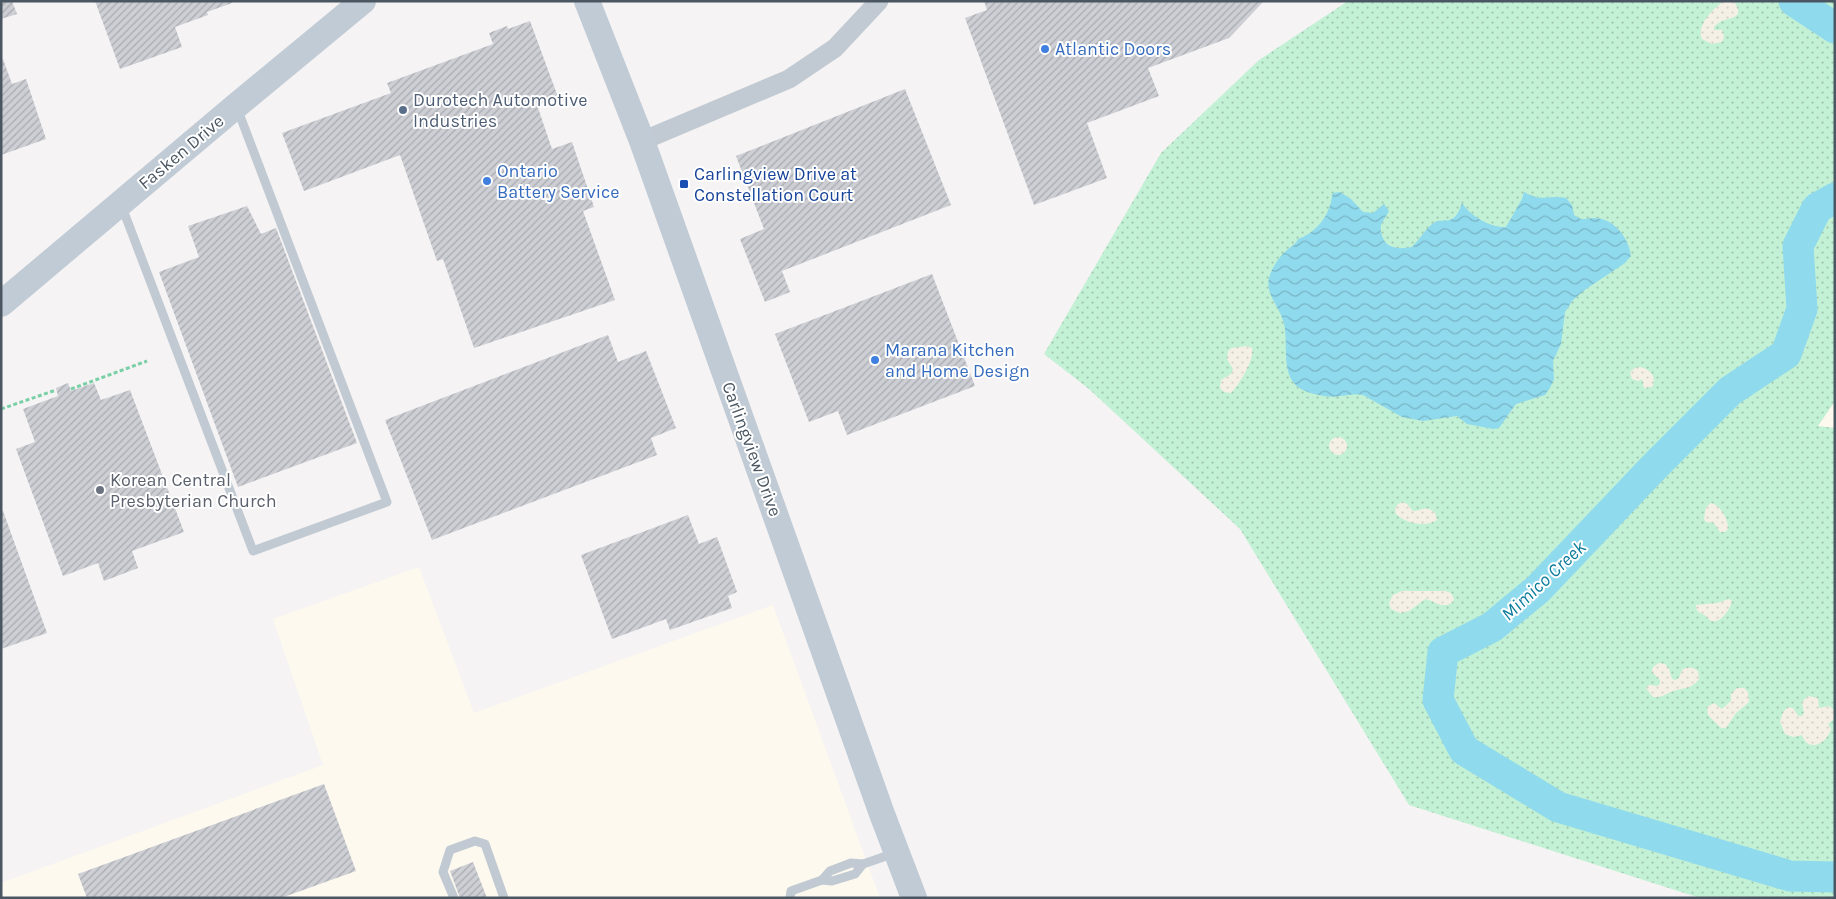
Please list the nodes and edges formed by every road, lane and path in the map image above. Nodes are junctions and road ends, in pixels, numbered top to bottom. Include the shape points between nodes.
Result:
1 (363, 1) edge
2 (587, 1) edge
3 (879, 1) edge
4 (236, 106) junction
5 (642, 141) junction
6 (121, 203) junction
7 (1, 304) edge
8 (147, 361) dead end
9 (71, 389) dead end
10 (56, 390) dead end
11 (1, 409) edge
12 (896, 853) junction
13 (454, 898) edge
14 (504, 898) edge
15 (790, 898) edge
16 (914, 898) edge

1 - 4 main road, Fasken Drive
2 - 5 main road, Carlingview Drive
3 - 5 street via 835,48 789,79
4 - 6 main road, Fasken Drive
4 - 6 lane via 387,502 253,551
5 - 12 main road, Carlingview Drive
6 - 7 main road, Fasken Drive
8 - 9 path
10 - 11 path
12 - 15 lane via 830,871 822,880 791,891
12 - 16 main road, Carlingview Drive
13 - 14 lane via 443,872 450,850 475,841 485,844

